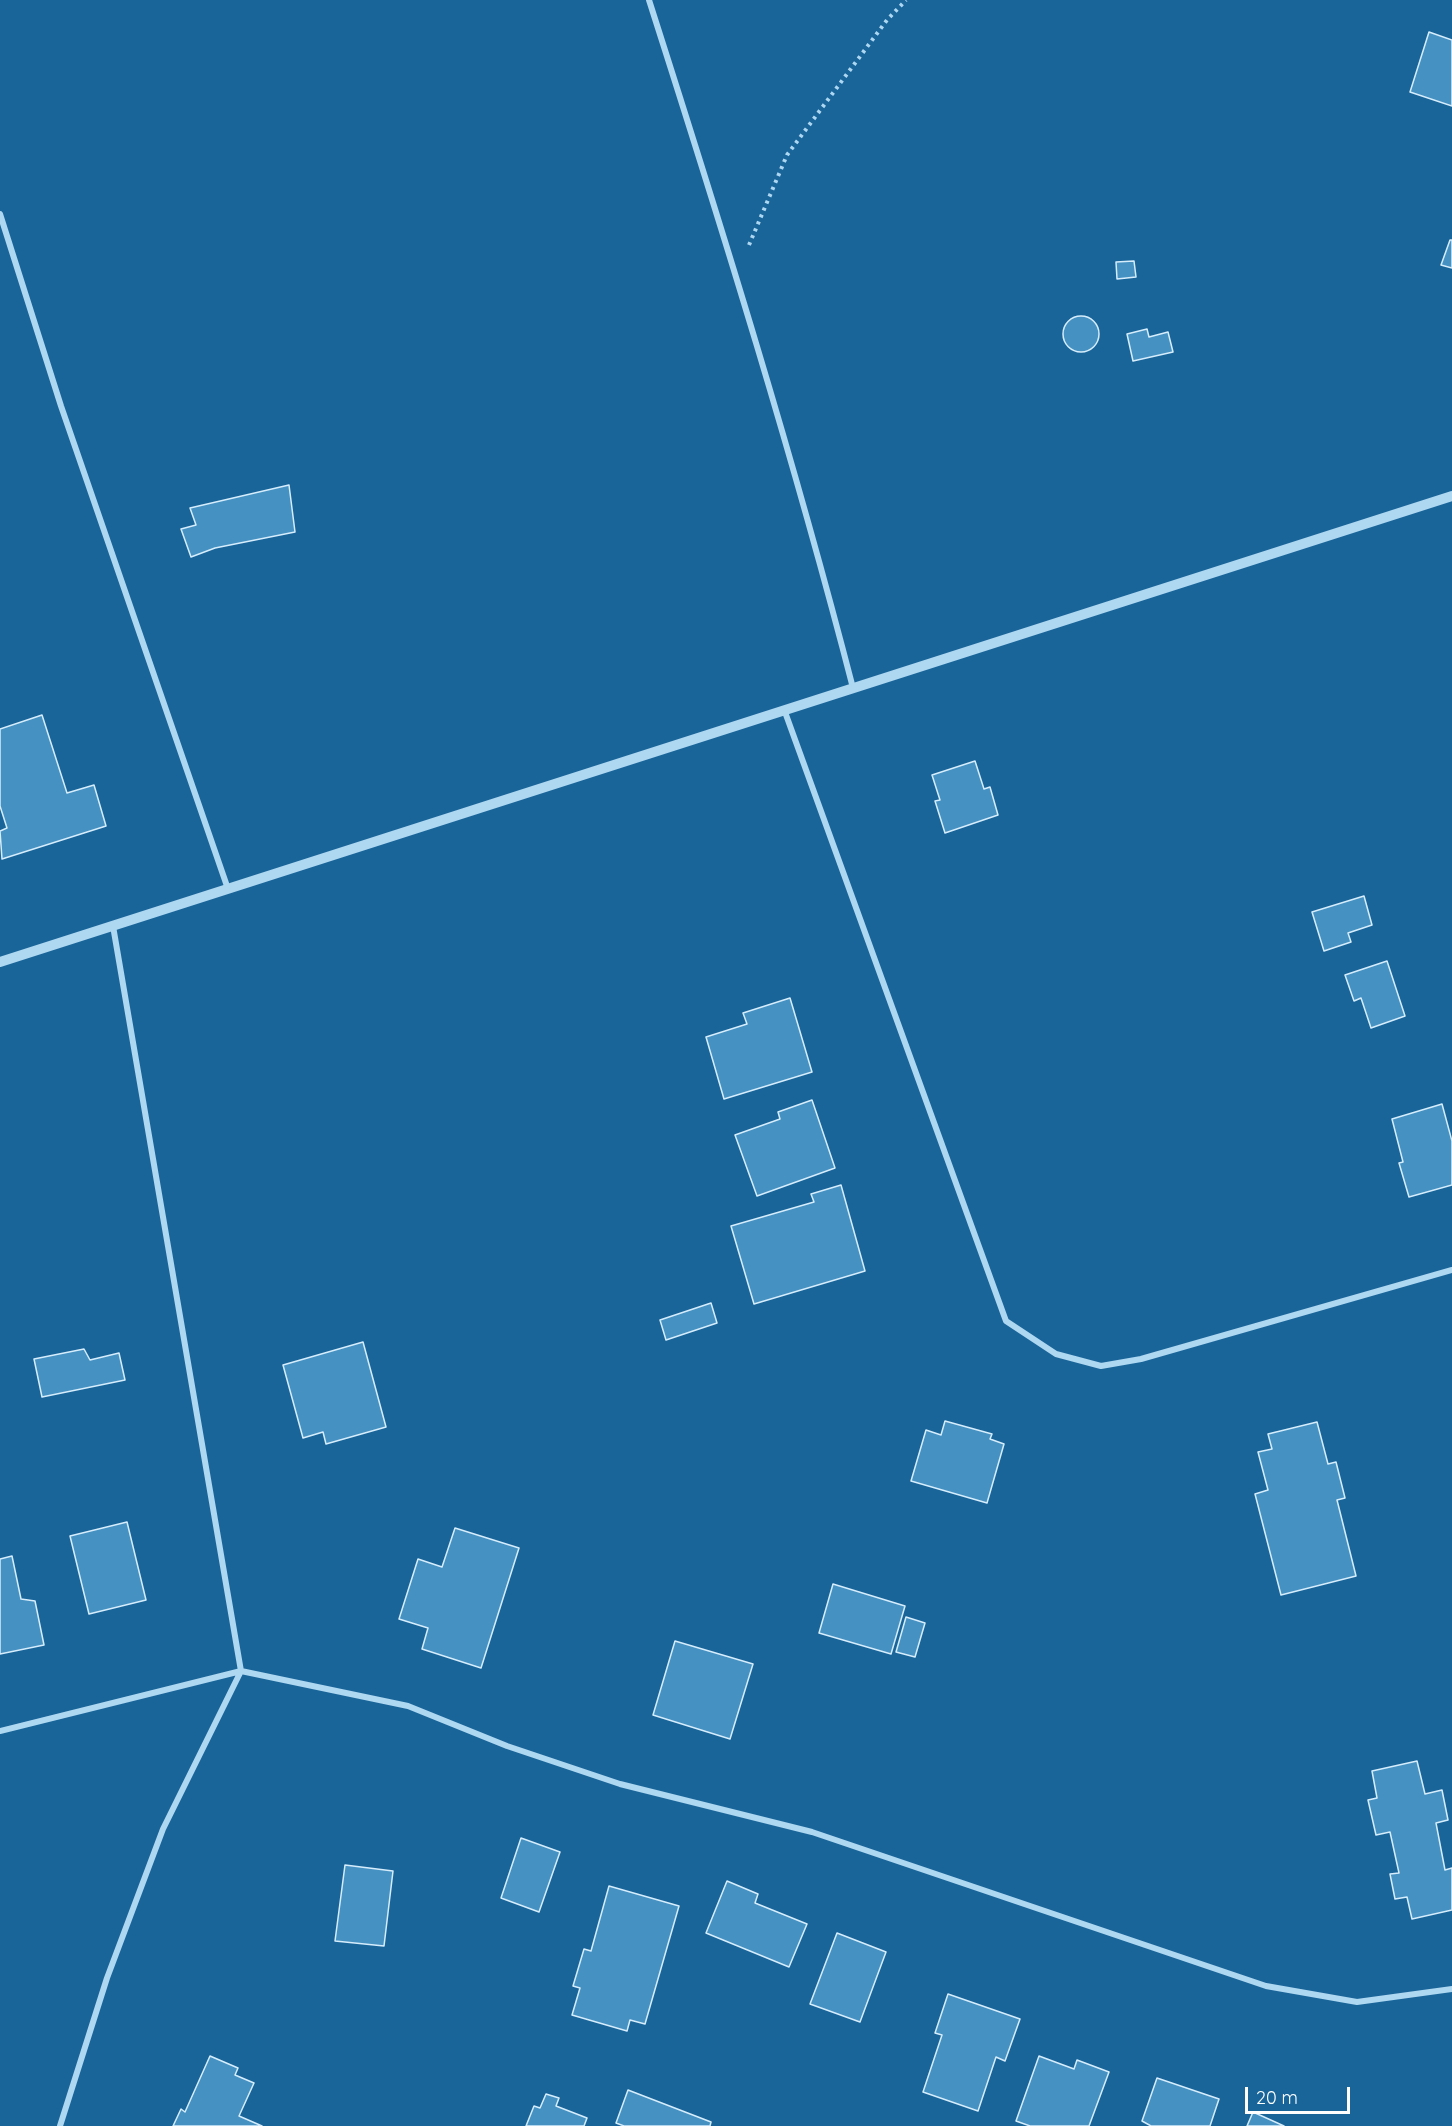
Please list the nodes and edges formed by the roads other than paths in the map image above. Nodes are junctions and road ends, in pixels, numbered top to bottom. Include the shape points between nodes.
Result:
1 (649, 0) edge
2 (0, 214) edge
3 (1452, 496) edge
4 (853, 688) junction
5 (785, 712) junction
6 (228, 889) junction
7 (113, 926) junction
8 (0, 962) edge
9 (1452, 1270) edge
10 (241, 1671) junction
11 (0, 1731) edge
12 (1452, 1989) edge
13 (60, 2126) edge

1 - 4 street via 737,275 814,538
2 - 6 street via 61,406
3 - 4 street
4 - 5 street
5 - 6 street
5 - 9 street via 1006,1321 1056,1354 1101,1366 1141,1359
6 - 7 street
7 - 8 street
7 - 10 street
10 - 11 street
10 - 12 street via 408,1706 507,1746 620,1784 812,1832 1266,1986 1357,2002
10 - 13 street via 162,1829 107,1978

